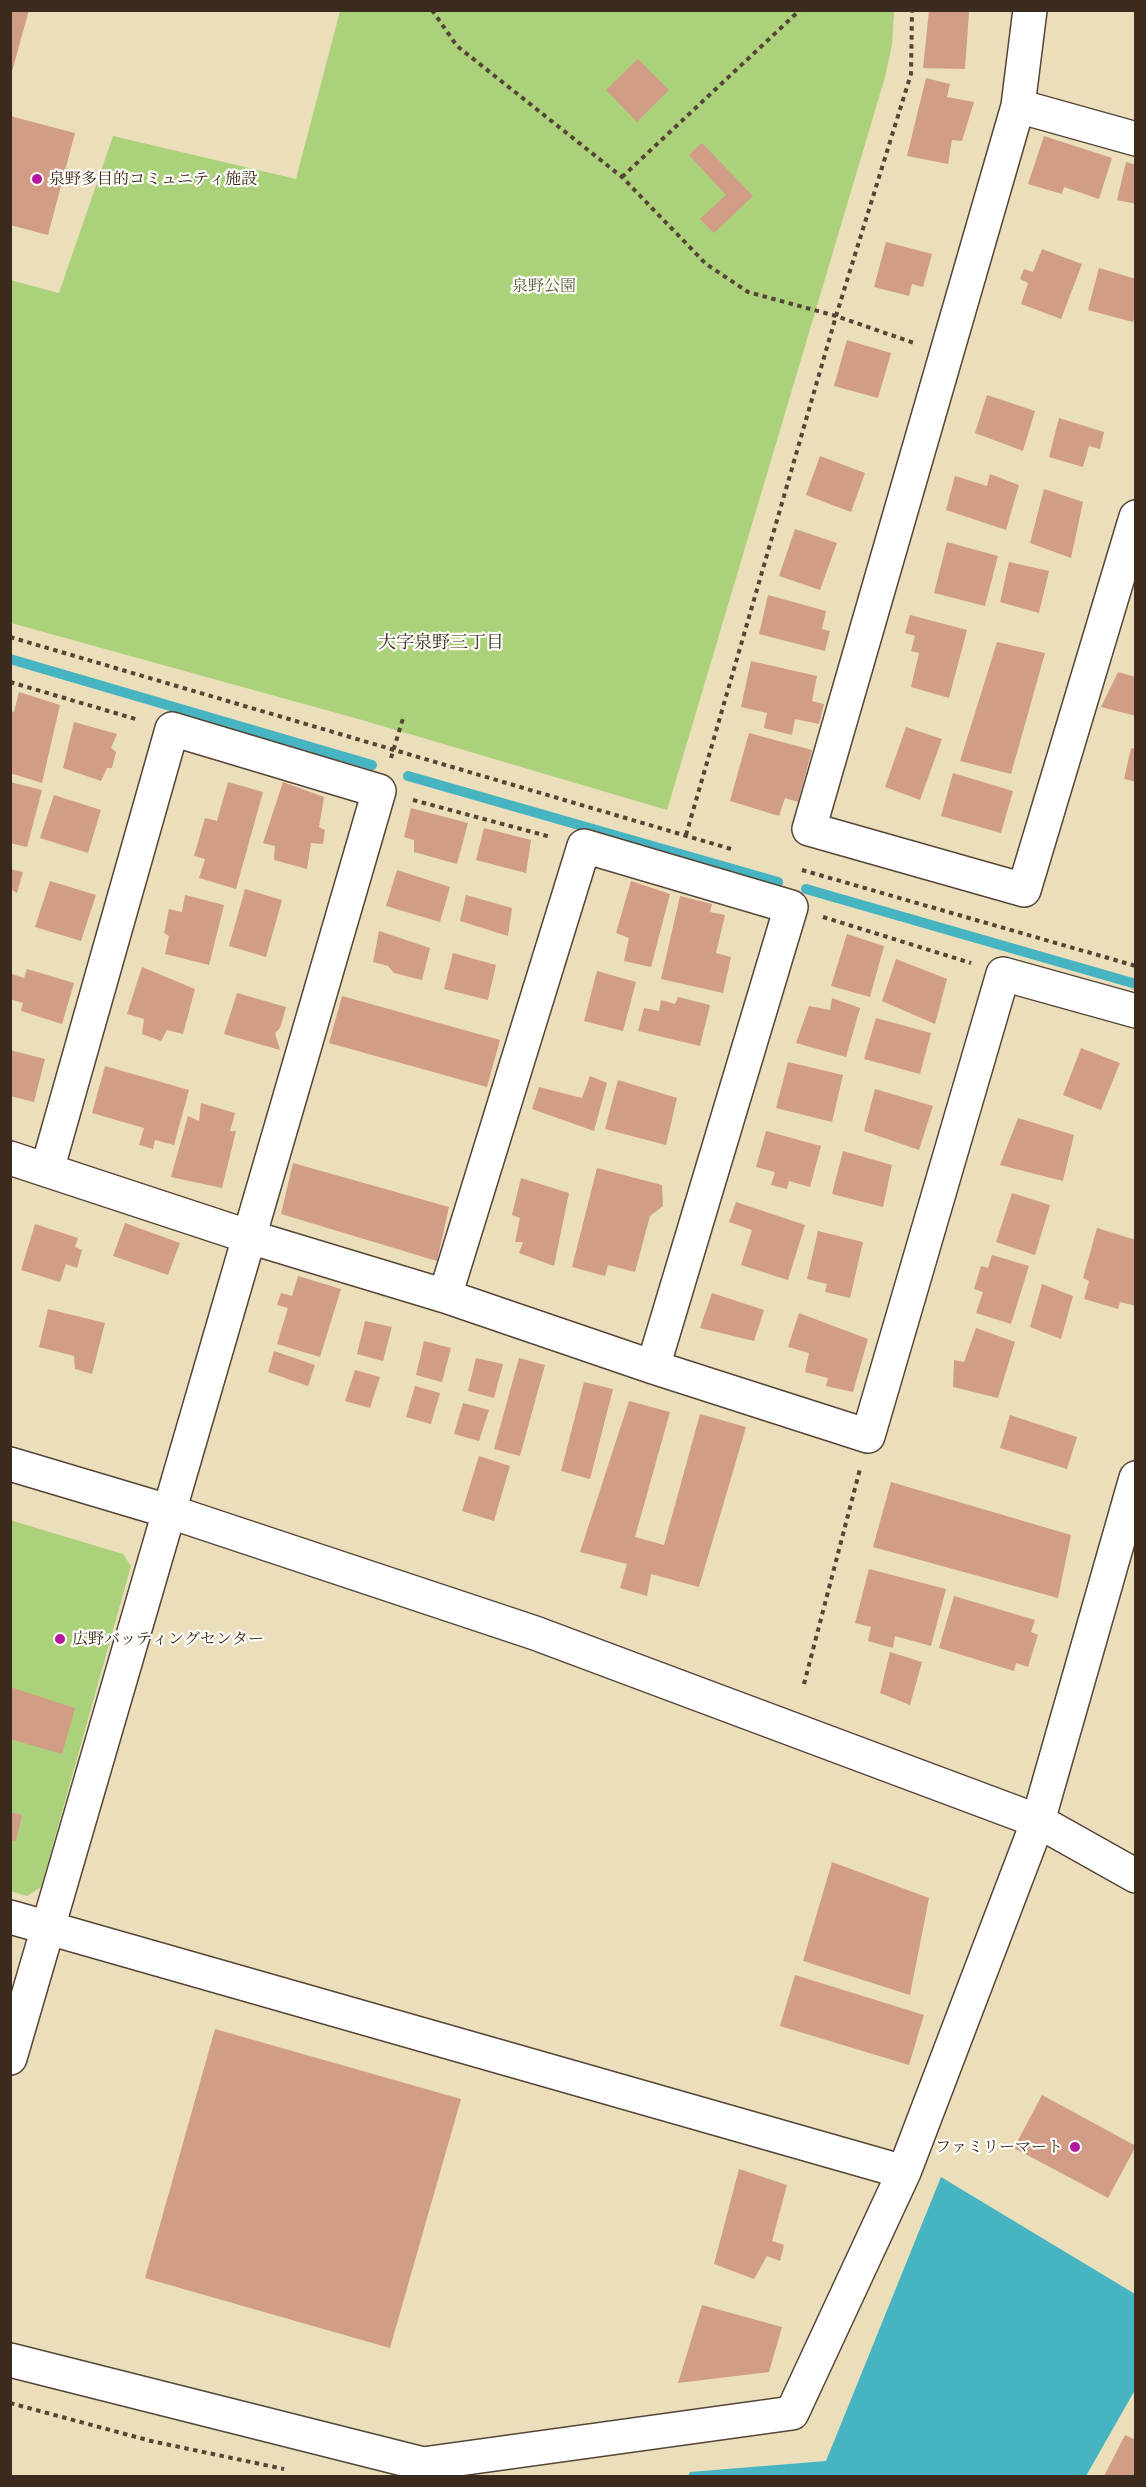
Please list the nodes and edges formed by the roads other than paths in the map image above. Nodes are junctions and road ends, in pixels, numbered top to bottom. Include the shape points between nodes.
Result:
1 (1030, 10) edge
2 (1018, 106) junction
3 (1136, 139) edge
4 (1136, 517) edge
5 (1136, 1011) edge
6 (10, 1158) edge
7 (47, 1170) junction
8 (250, 1237) junction
9 (445, 1296) junction
10 (653, 1367) junction
11 (10, 1464) edge
12 (1136, 1478) edge
13 (171, 1512) junction
14 (1038, 1821) junction
15 (1136, 1876) edge
16 (10, 1917) edge
17 (47, 1928) junction
18 (10, 2058) edge
19 (904, 2172) junction
20 (10, 2360) edge

1 - 2 street
2 - 3 street
2 - 4 street via 809,829 1024,890
5 - 10 street via 1003,974 868,1436
6 - 7 street
7 - 8 street
7 - 8 street via 172,729 379,791
8 - 9 street
8 - 13 street
9 - 10 street
9 - 10 street via 584,846 791,907
11 - 13 street
12 - 14 street
13 - 14 street via 535,1633
13 - 17 street
14 - 15 street
14 - 19 street
16 - 17 street
17 - 18 street
17 - 19 street
19 - 20 street via 792,2413 423,2464

